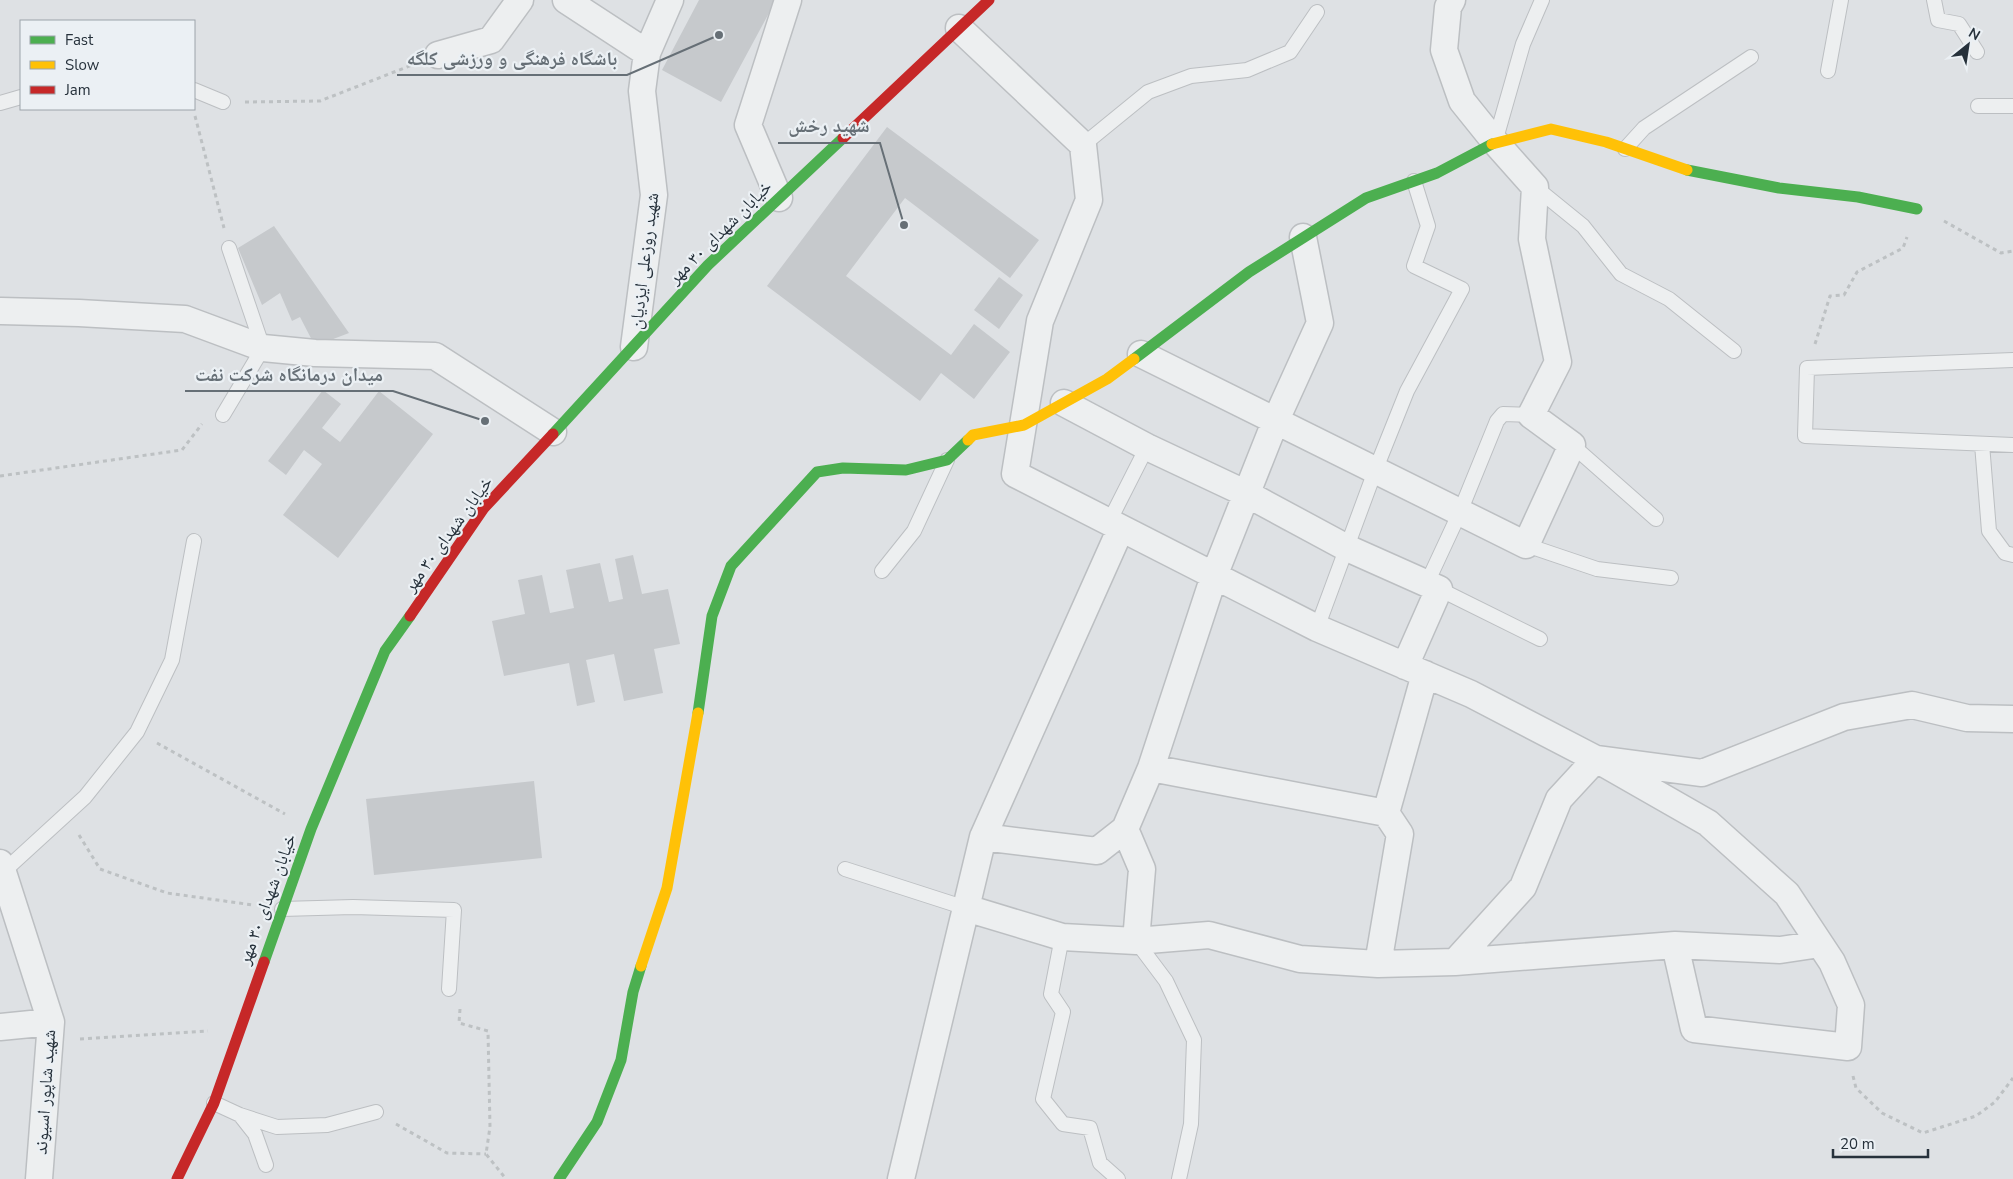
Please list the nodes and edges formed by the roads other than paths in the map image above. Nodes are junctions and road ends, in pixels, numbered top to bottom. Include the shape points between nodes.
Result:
1 (520, 0) edge
2 (566, 0) edge
3 (670, 0) edge
4 (788, 0) edge
5 (989, 0) edge
6 (1452, 0) edge
7 (1542, 0) edge
8 (1841, 0) edge
9 (1934, 0) edge
10 (1317, 12) dead end
11 (959, 28) junction
12 (1978, 52) dead end
13 (648, 53) junction
14 (438, 55) road end
15 (1751, 57) dead end
16 (1828, 71) dead end
17 (195, 90) edge
18 (20, 97) edge
19 (223, 102) road end
20 (0, 103) edge
21 (1978, 106) dead end
22 (2013, 106) edge
23 (1495, 142) junction
24 (1083, 146) junction
25 (1625, 149) junction
26 (1414, 181) junction
27 (1535, 187) junction
28 (779, 198) junction
29 (1917, 209) road end
30 (1303, 237) junction
31 (229, 248) road end
32 (1, 312) dead end
33 (634, 347) junction
34 (263, 348) junction
35 (1734, 351) dead end
36 (1141, 354) junction
37 (2013, 360) edge
38 (1064, 403) junction
39 (1531, 414) junction
40 (223, 416) road end
41 (1275, 422) junction
42 (1024, 425) junction
43 (553, 432) junction
44 (1982, 444) junction
45 (1572, 445) junction
46 (2013, 445) edge
47 (1147, 447) junction
48 (947, 460) junction
49 (1374, 471) junction
50 (1247, 494) junction
51 (1460, 512) junction
52 (1656, 519) dead end
53 (1115, 525) junction
54 (194, 541) dead end
55 (1526, 545) junction
56 (1347, 548) junction
57 (2013, 555) edge
58 (882, 570) dead end
59 (1214, 576) junction
60 (1671, 578) dead end
61 (1433, 586) junction
62 (1317, 628) junction
63 (1540, 639) dead end
64 (1415, 670) junction
65 (2013, 719) edge
66 (1596, 759) junction
67 (1151, 768) junction
68 (1386, 812) junction
69 (1125, 829) junction
70 (983, 837) junction
71 (2, 868) edge
72 (845, 869) dead end
73 (966, 908) junction
74 (282, 909) junction
75 (1062, 938) junction
76 (1136, 941) junction
77 (1820, 944) junction
78 (1675, 945) junction
79 (1455, 962) junction
80 (1378, 964) junction
81 (449, 989) road end
82 (0, 1027) edge
83 (50, 1032) junction
84 (214, 1103) junction
85 (376, 1112) road end
86 (240, 1115) junction
87 (266, 1165) dead end
88 (39, 1179) edge
89 (177, 1179) edge
90 (559, 1179) edge
91 (901, 1179) edge
92 (1118, 1179) edge
93 (1179, 1179) edge

1 - 14 street via 491,40
2 - 13 street
3 - 13 street, شهید روزعلی ایزدیان
4 - 28 street via 748,125
5 - 11 street, خیابان شهدای ۳۰ مهر
6 - 23 street via 1448,7 1444,50 1462,101
7 - 23 lane via 1523,44
8 - 16 lane
9 - 12 lane via 1938,20 1959,24
10 - 24 lane via 1290,52 1247,70 1191,76 1148,92
11 - 24 street
11 - 28 street, خیابان شهدای ۳۰ مهر
13 - 33 street, شهید روزعلی ایزدیان via 642,91 654,195
15 - 25 lane via 1644,128
17 - 19 lane
18 - 20 lane
21 - 22 lane
23 - 25 street via 1551,129
23 - 26 street via 1437,173
23 - 27 street
24 - 42 street via 1089,200 1040,321
25 - 29 street via 1690,171
26 - 30 street via 1366,198
26 - 49 lane via 1428,226 1414,266 1462,289 1407,390
27 - 35 lane via 1583,226 1621,274 1669,299
27 - 39 street via 1532,239 1558,362
28 - 33 street, خیابان شهدای ۳۰ مهر via 708,265
30 - 36 street via 1249,272
30 - 41 street via 1320,323
31 - 34 lane
32 - 34 street via 79,312 185,319
33 - 43 street, خیابان شهدای ۳۰ مهر
34 - 40 lane
34 - 43 street via 315,353 435,356
36 - 38 street via 1108,379
36 - 41 street
37 - 44 lane via 1807,368 1806,436
38 - 42 street
38 - 47 street
39 - 45 street
39 - 51 lane via 1504,414 1498,421
41 - 49 street
41 - 50 street
42 - 48 street via 973,435
42 - 53 street via 1015,474
43 - 74 street, خیابان شهدای ۳۰ مهر via 484,508 385,651 311,829
44 - 46 lane
44 - 57 lane via 1988,531 2005,553
45 - 52 lane
45 - 55 street
47 - 50 street
47 - 53 lane
48 - 58 lane via 914,531
48 - 90 street via 906,470 843,468 818,472 731,566 712,616 695,737 667,888 633,992 621,1060 598,1122
49 - 51 street
49 - 56 lane
50 - 56 street
50 - 59 street
51 - 55 street
51 - 61 lane
53 - 59 street
53 - 70 street
54 - 71 lane via 172,660 137,732 86,797
55 - 60 lane via 1597,569
56 - 61 street
56 - 62 lane
59 - 62 street
59 - 67 street
61 - 63 lane
61 - 64 street
62 - 64 street
64 - 66 street via 1471,694
64 - 68 street
65 - 66 street via 1967,718 1912,705 1844,717 1702,773
66 - 77 street via 1708,823 1787,894
66 - 79 street via 1559,799 1523,887
67 - 68 street
67 - 69 street
68 - 80 street via 1400,834
69 - 70 street via 1097,851
69 - 76 street via 1142,869
70 - 73 street
71 - 83 street, شهید شاپور اسیوند
72 - 73 lane
73 - 75 street
73 - 91 street
74 - 81 lane via 454,910
74 - 84 street, خیابان شهدای ۳۰ مهر
75 - 76 street
75 - 92 lane via 1050,994 1063,1012 1043,1099 1063,1124 1090,1128 1100,1163
76 - 80 street via 1209,935 1300,959
76 - 93 lane via 1166,981 1194,1040 1191,1124
77 - 78 street via 1780,950
77 - 78 street via 1832,962 1850,1005 1848,1047 1694,1029
78 - 79 street
79 - 80 street
82 - 83 street
83 - 88 street, شهید شاپور اسیوند
84 - 86 lane
84 - 89 street, خیابان شهدای ۳۰ مهر
85 - 86 lane via 327,1125 277,1126
86 - 87 lane via 255,1134

